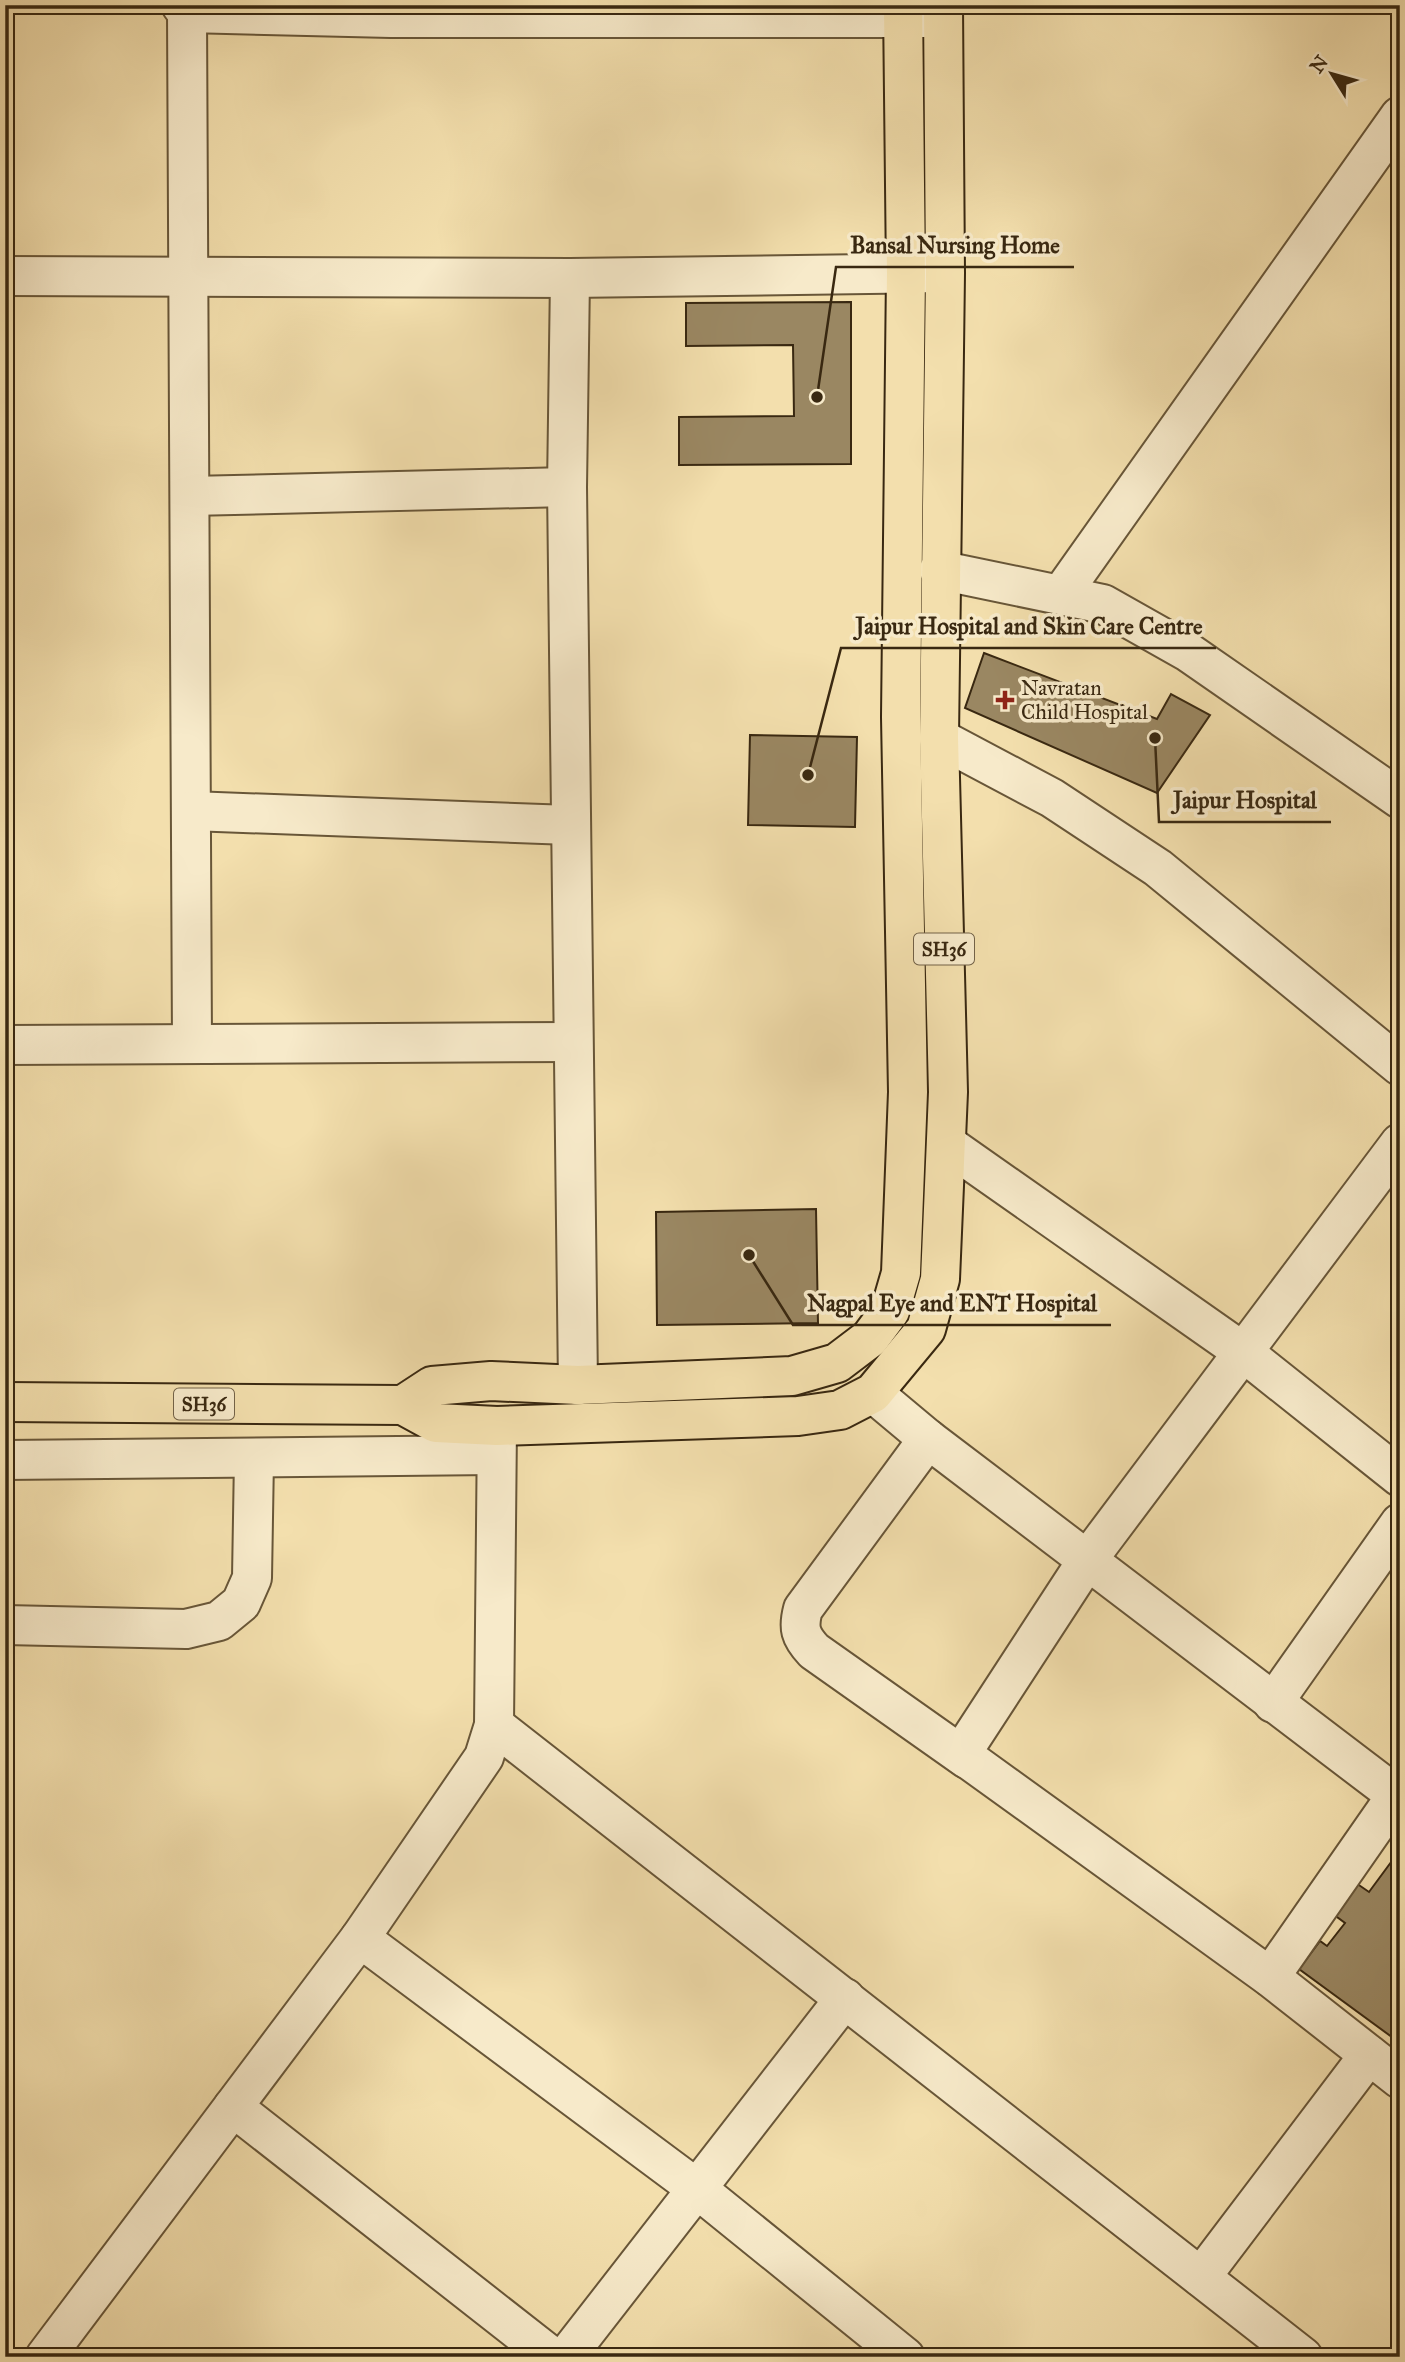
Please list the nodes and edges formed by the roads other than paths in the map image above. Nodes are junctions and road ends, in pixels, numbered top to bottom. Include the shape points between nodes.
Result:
1 (184, 9) edge
2 (347, 11) edge
3 (903, 12) edge
4 (943, 12) edge
5 (1400, 116) edge
6 (906, 273) junction
7 (945, 274) junction
8 (5, 276) edge
9 (189, 276) junction
10 (570, 278) junction
11 (567, 487) junction
12 (190, 496) junction
13 (939, 570) junction
14 (1062, 593) junction
15 (939, 738) junction
16 (1400, 799) edge
17 (191, 811) junction
18 (570, 825) junction
19 (573, 1042) junction
20 (192, 1044) junction
21 (5, 1045) edge
22 (1400, 1066) edge
23 (1400, 1143) edge
24 (948, 1145) junction
25 (1243, 1352) junction
26 (578, 1385) junction
27 (873, 1393) junction
28 (5, 1402) edge
29 (403, 1405) junction
30 (928, 1439) junction
31 (495, 1441) junction
32 (254, 1458) junction
33 (5, 1460) edge
34 (1400, 1477) edge
35 (1400, 1522) edge
36 (1088, 1559) junction
37 (5, 1625) edge
38 (1273, 1703) junction
39 (494, 1725) junction
40 (967, 1759) junction
41 (1398, 1797) edge
42 (360, 1938) junction
43 (1270, 1977) junction
44 (845, 1998) junction
45 (1369, 2055) junction
46 (1400, 2079) edge
47 (233, 2107) junction
48 (696, 2188) junction
49 (1201, 2277) junction
50 (46, 2357) edge
51 (552, 2357) edge
52 (566, 2357) edge
53 (905, 2357) edge
54 (1303, 2357) edge

1 - 2 street
1 - 9 street
2 - 3 street
3 - 4 street
3 - 6 main road, SH36
4 - 7 main road, SH36
5 - 14 street
6 - 7 street
6 - 10 street
6 - 26 main road, SH36 via 901,717 908,1092 901,1273 890,1311 870,1338 836,1363 792,1376
7 - 13 main road, SH36
8 - 9 street
9 - 10 street
9 - 12 street
10 - 11 street
11 - 12 street
11 - 18 street
12 - 17 street
13 - 14 street
13 - 15 main road, SH36
14 - 16 street via 1102,604 1188,652
15 - 22 street via 1052,798 1158,868
15 - 24 main road, SH36
17 - 18 street
17 - 20 street
18 - 19 street
19 - 20 street
19 - 26 street
20 - 21 street
23 - 25 street
24 - 25 street
24 - 27 main road, SH36 via 940,1279 926,1329
25 - 34 street
25 - 36 street
26 - 29 main road, SH36 via 491,1381 432,1386
27 - 30 street
27 - 31 main road, SH36 via 840,1410 798,1416
28 - 29 main road, SH36
29 - 31 main road, SH36 via 436,1423
30 - 36 street
30 - 40 street via 803,1609 799,1624 802,1638 814,1651
31 - 32 street
31 - 39 street
32 - 33 street
32 - 37 street via 252,1578 241,1603 219,1621 186,1629
35 - 38 street
36 - 38 street
36 - 40 street via 961,1754
38 - 41 street
39 - 42 street via 484,1757
39 - 44 street
40 - 43 street
41 - 43 street
42 - 47 street
42 - 48 street
43 - 45 street
44 - 48 street
44 - 49 street
45 - 46 street
45 - 49 street
47 - 50 street
47 - 51 street
48 - 52 street
48 - 53 street
49 - 54 street

